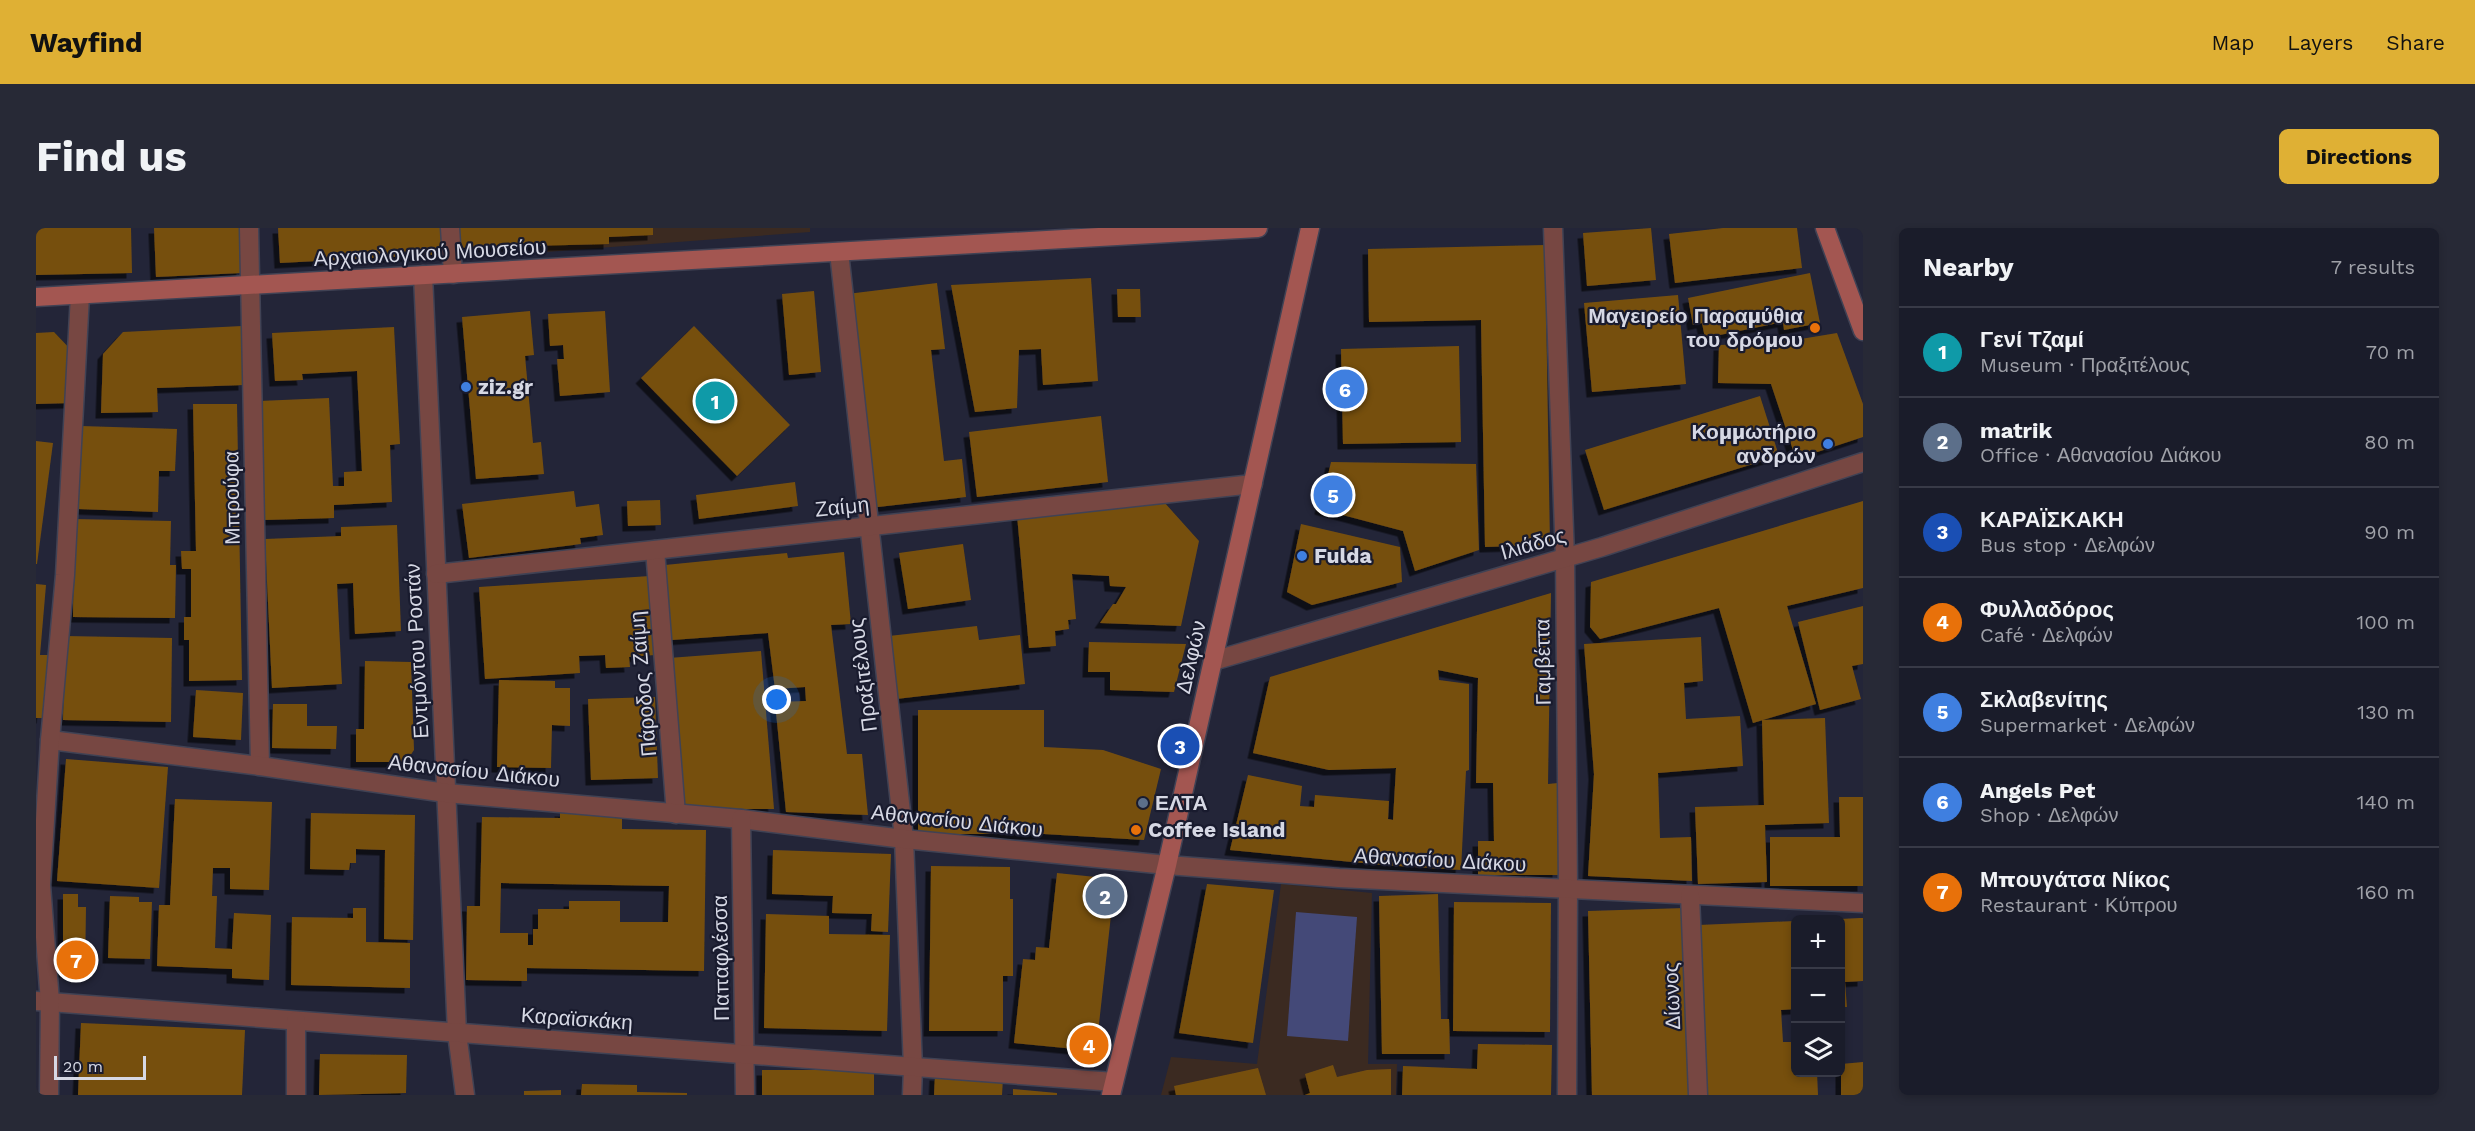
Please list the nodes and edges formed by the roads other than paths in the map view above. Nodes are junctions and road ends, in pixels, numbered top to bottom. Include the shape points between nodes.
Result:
1 (249, 228) edge
2 (450, 228) edge
3 (1258, 228) edge
4 (1310, 228) edge
5 (1553, 228) edge
6 (1825, 228) edge
7 (1021, 235) edge
8 (839, 252) junction
9 (453, 274) junction
10 (423, 276) junction
11 (250, 285) junction
12 (1857, 294) edge
13 (80, 295) junction
14 (36, 297) edge
15 (1863, 331) edge
16 (1863, 462) edge
17 (1253, 484) junction
18 (868, 526) junction
19 (655, 550) junction
20 (1565, 558) junction
21 (436, 574) junction
22 (1213, 661) junction
23 (50, 740) junction
24 (260, 766) junction
25 (446, 793) junction
26 (676, 814) junction
27 (741, 819) junction
28 (904, 839) junction
29 (1167, 865) junction
30 (1568, 888) junction
31 (1690, 895) junction
32 (1863, 903) edge
33 (43, 1002) edge
34 (296, 1021) junction
35 (457, 1033) junction
36 (745, 1055) junction
37 (913, 1068) junction
38 (1112, 1089) edge
39 (48, 1095) edge
40 (296, 1095) edge
41 (465, 1095) edge
42 (745, 1095) edge
43 (912, 1095) edge
44 (1568, 1095) edge
45 (1698, 1095) edge

1 - 11 street, Μπρούφα
2 - 9 street
3 - 7 street, Αρχαιολογικού Μουσείου
4 - 17 street, Δελφών
5 - 20 street, Γαμβέττα
6 - 12 street
7 - 8 street, Αρχαιολογικού Μουσείου
8 - 9 street, Αρχαιολογικού Μουσείου
8 - 18 street, Πραξιτέλους
9 - 10 street, Αρχαιολογικού Μουσείου
10 - 11 street, Αρχαιολογικού Μουσείου
10 - 21 street, Εντμόντου Ροστάν
11 - 13 street, Αρχαιολογικού Μουσείου
11 - 24 street, Μπρούφα
12 - 15 street
13 - 14 street, Αρχαιολογικού Μουσείου
13 - 23 street via 65,575
16 - 20 street, Ιλιάδος
17 - 18 street, Ζαίμη
17 - 22 street, Δελφών
18 - 19 street, Ζαίμη
18 - 28 street, Πραξιτέλους
19 - 21 street, Ζαίμη
19 - 26 street, Πάροδος Ζαίμη
20 - 22 street, Ιλιάδος
20 - 30 street, Γαμβέττα
21 - 25 street, Εντμόντου Ροστάν
22 - 29 street, Δελφών
23 - 24 street, Αθανασίου Διάκου
23 - 33 street via 41,885
24 - 25 street, Αθανασίου Διάκου
25 - 26 street, Αθανασίου Διάκου
25 - 35 street, Εντμόντου Ροστάν
26 - 27 street, Αθανασίου Διάκου
27 - 28 street, Αθανασίου Διάκου
27 - 36 street, Παπαφλέσσα
28 - 29 street, Αθανασίου Διάκου
28 - 37 street, Πραξιτέλους
29 - 30 street, Αθανασίου Διάκου via 1339,878
29 - 38 street, Δελφών
30 - 31 street, Αθανασίου Διάκου
30 - 44 street, Γαμβέττα
31 - 32 street, Αθανασίου Διάκου
31 - 45 street, Δίωνος
33 - 34 street, Καραϊσκάκη
33 - 39 street
34 - 35 street, Καραϊσκάκη
34 - 40 street
35 - 36 street, Καραϊσκάκη
35 - 41 street, Εντμόντου Ροστάν
36 - 37 street, Καραϊσκάκη
36 - 42 street, Παπαφλέσσα
37 - 38 street, Καραϊσκάκη
37 - 43 street, Πραξιτέλους

